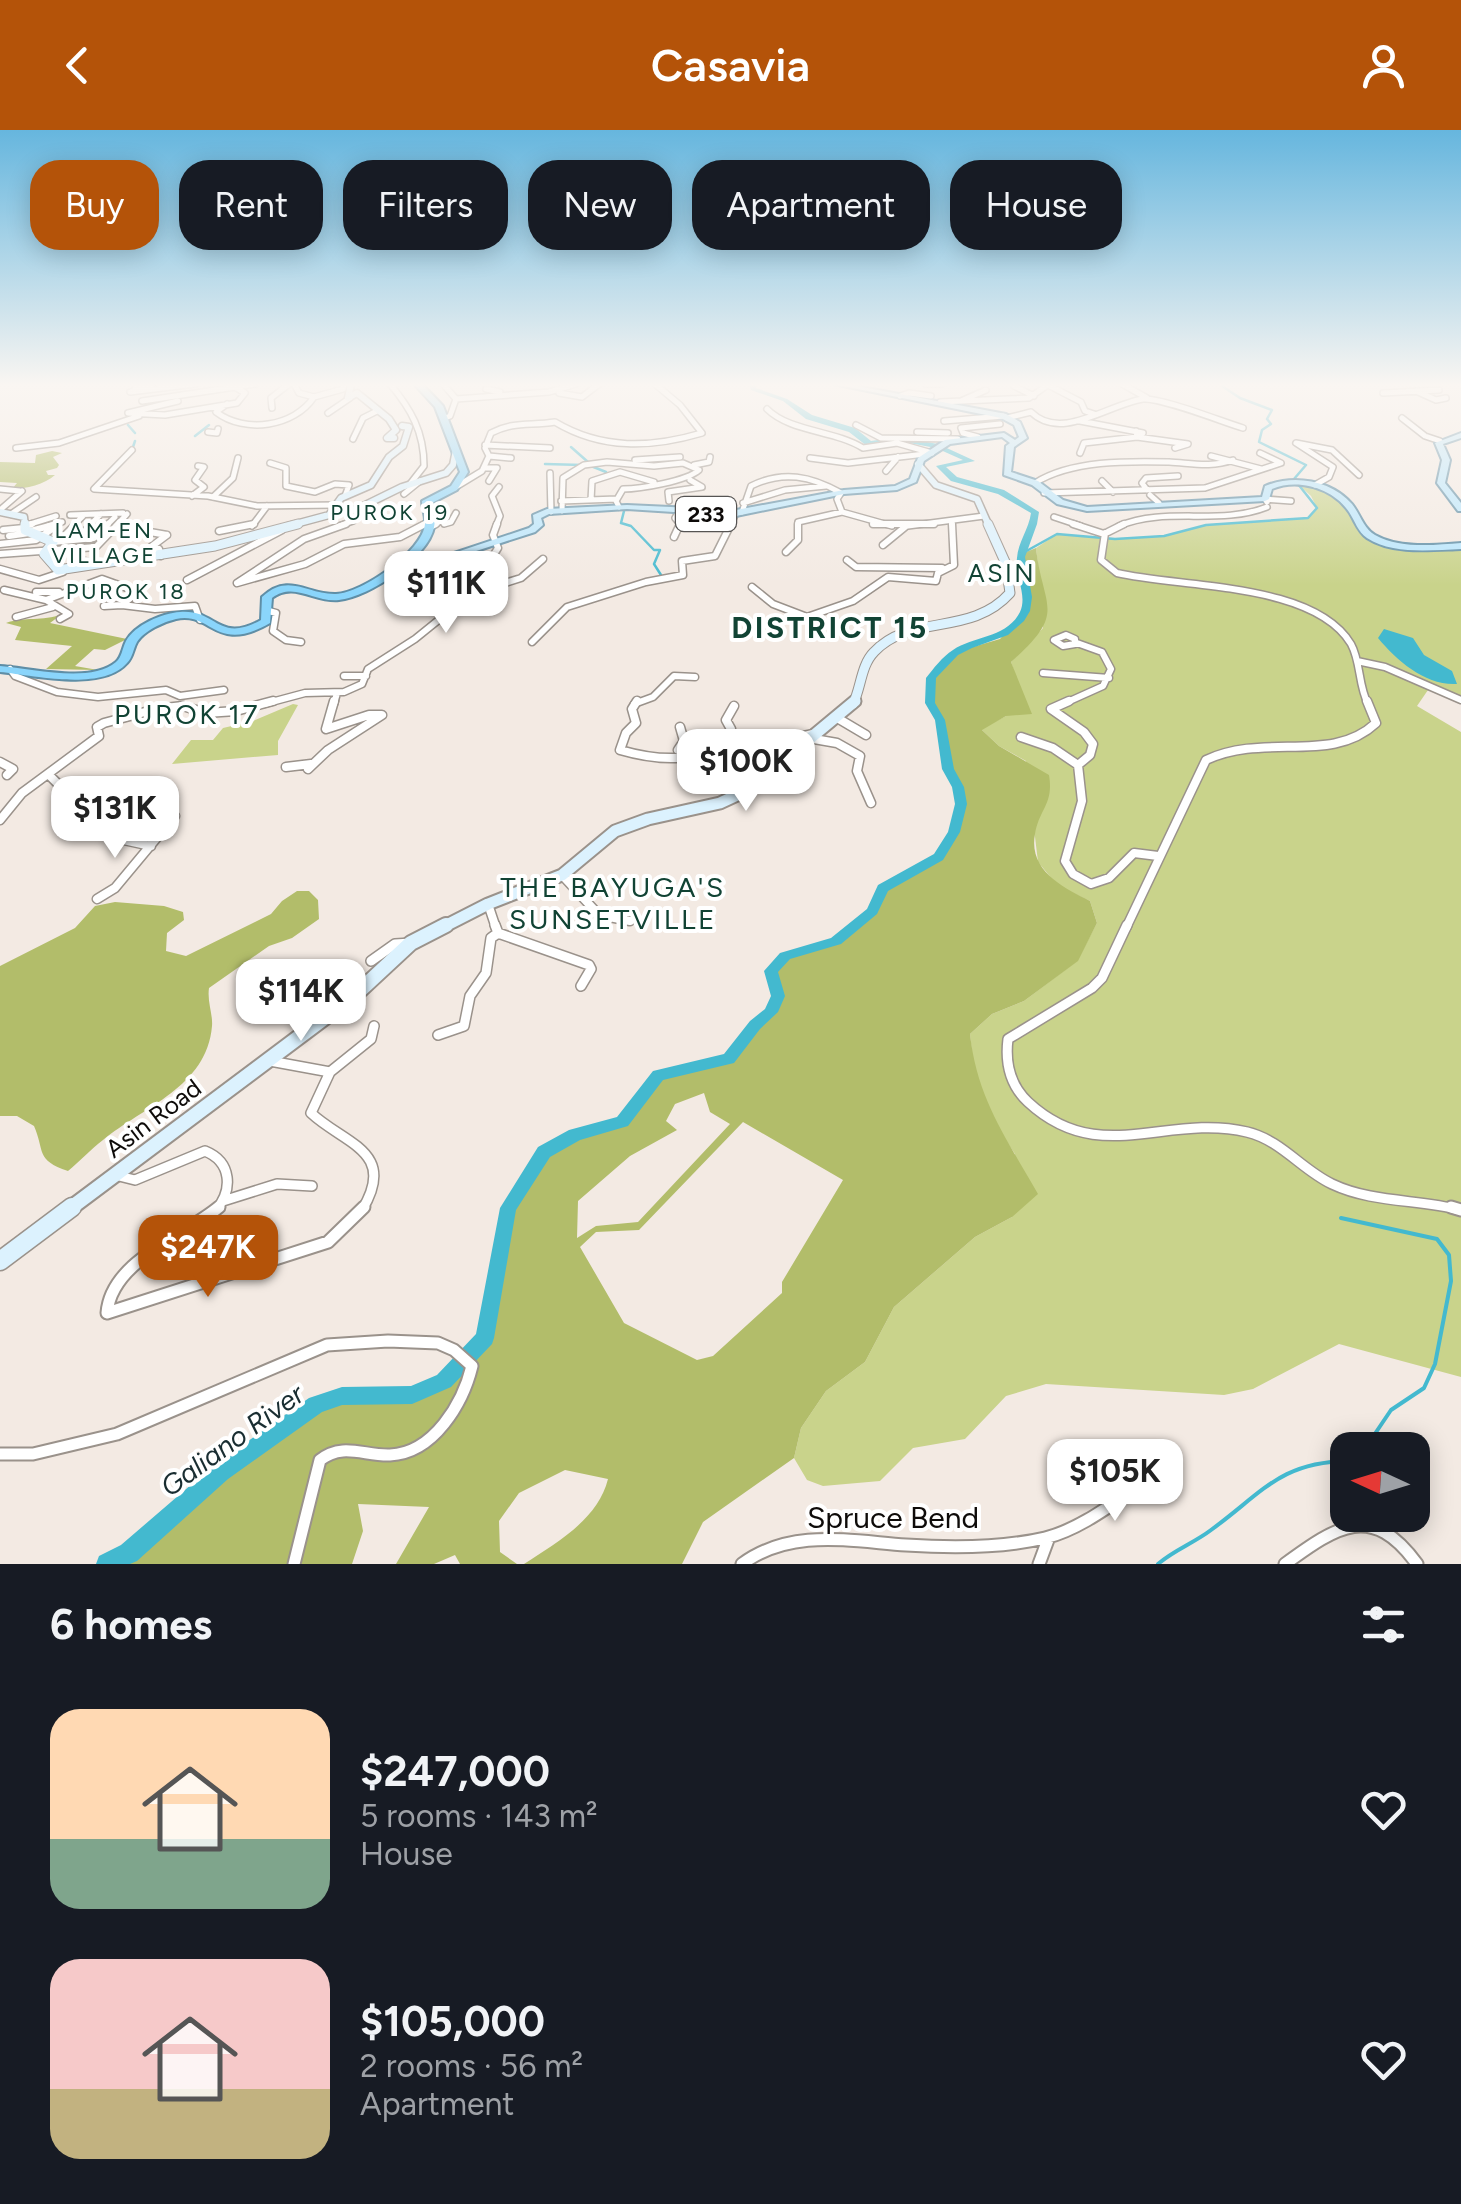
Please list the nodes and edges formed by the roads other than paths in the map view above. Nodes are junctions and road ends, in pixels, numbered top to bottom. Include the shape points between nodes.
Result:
1 (456, 450) joint
2 (131, 451) edge
3 (397, 451) edge
4 (424, 451) edge
5 (487, 451) edge
6 (928, 451) edge
7 (1008, 451) edge
8 (1308, 451) edge
9 (1332, 451) edge
10 (1443, 451) edge
11 (932, 452) junction
12 (1260, 453) dead end
13 (245, 454) dead end
14 (490, 456) junction
15 (899, 456) junction
16 (1211, 456) dead end
17 (680, 457) dead end
18 (710, 457) dead end
19 (511, 458) dead end
20 (810, 458) dead end
21 (1233, 460) junction
22 (626, 461) junction
23 (270, 462) dead end
24 (918, 464) junction
25 (694, 465) junction
26 (198, 466) dead end
27 (485, 468) junction
28 (798, 468) dead end
29 (1260, 469) junction
30 (886, 471) dead end
31 (1360, 475) dead end
32 (795, 476) junction
33 (1178, 476) dead end
34 (563, 478) junction
35 (689, 479) junction
36 (489, 481) dead end
37 (1102, 481) dead end
38 (654, 482) junction
39 (415, 483) junction
40 (1034, 484) junction
41 (828, 485) junction
42 (1314, 485) junction
43 (500, 487) dead end
44 (454, 488) junction
45 (0, 489) edge
46 (1113, 492) junction
47 (840, 493) junction
48 (404, 494) dead end
49 (1044, 494) junction
50 (192, 496) junction
51 (213, 496) junction
52 (345, 496) junction
53 (1153, 497) junction
54 (36, 498) dead end
55 (0, 500) edge
56 (591, 500) junction
57 (10, 501) junction
58 (1292, 501) dead end
59 (619, 502) junction
60 (670, 502) dead end
61 (1266, 505) junction
62 (268, 506) junction
63 (337, 506) junction
64 (370, 506) junction
65 (558, 508) junction
66 (740, 509) junction
67 (1461, 509) edge
68 (679, 511) junction
69 (842, 512) junction
70 (456, 513) dead end
71 (3, 514) edge
72 (85, 514) junction
73 (101, 514) junction
74 (70, 515) dead end
75 (56, 516) dead end
76 (984, 516) junction
77 (115, 517) dead end
78 (1054, 518) dead end
79 (434, 523) junction
80 (952, 523) junction
81 (286, 526) junction
82 (905, 527) junction
83 (3, 530) dead end
84 (26, 530) junction
85 (219, 530) dead end
86 (150, 532) dead end
87 (1104, 535) junction
88 (9, 536) dead end
89 (674, 537) dead end
90 (42, 538) junction
91 (77, 539) junction
92 (369, 541) junction
93 (494, 541) junction
94 (0, 544) edge
95 (53, 544) junction
96 (883, 544) dead end
97 (419, 545) junction
98 (1461, 546) edge
99 (371, 550) dead end
100 (786, 552) dead end
101 (0, 554) edge
102 (161, 556) junction
103 (108, 557) dead end
104 (72, 559) dead end
105 (543, 559) dead end
106 (124, 560) junction
107 (847, 560) dead end
108 (95, 562) junction
109 (412, 568) junction
110 (946, 568) junction
111 (0, 570) edge
112 (66, 570) junction
113 (187, 580) dead end
114 (378, 581) junction
115 (116, 584) junction
116 (752, 587) dead end
117 (68, 589) junction
118 (4, 590) dead end
119 (36, 592) dead end
120 (103, 594) dead end
121 (470, 594) junction
122 (48, 603) junction
123 (122, 605) junction
124 (104, 606) dead end
125 (33, 608) dead end
126 (269, 612) junction
127 (16, 616) dead end
128 (60, 619) dead end
129 (200, 620) junction
130 (301, 642) dead end
131 (532, 642) dead end
132 (1077, 642) dead end
133 (1356, 661) junction
134 (5, 669) edge
135 (1043, 674) dead end
136 (344, 676) dead end
137 (366, 676) junction
138 (695, 677) dead end
139 (1108, 678) junction
140 (224, 690) dead end
141 (337, 693) junction
142 (180, 696) junction
143 (1461, 700) edge
144 (182, 706) junction
145 (734, 706) dead end
146 (839, 719) junction
147 (680, 726) dead end
148 (326, 729) junction
149 (312, 733) dead end
150 (818, 736) junction
151 (866, 736) dead end
152 (1020, 736) dead end
153 (729, 742) junction
154 (704, 756) junction
155 (688, 758) junction
156 (0, 762) edge
157 (1078, 765) junction
158 (286, 766) dead end
159 (6, 776) dead end
160 (50, 776) junction
161 (765, 778) junction
162 (871, 803) dead end
163 (175, 816) dead end
164 (0, 820) edge
165 (151, 846) junction
166 (1158, 856) junction
167 (562, 875) junction
168 (97, 899) dead end
169 (488, 904) junction
170 (630, 922) dead end
171 (498, 933) junction
172 (411, 943) junction
173 (371, 961) dead end
174 (581, 986) dead end
175 (374, 1026) dead end
176 (438, 1035) dead end
177 (264, 1061) junction
178 (330, 1072) junction
179 (115, 1175) junction
180 (312, 1186) dead end
181 (224, 1201) junction
182 (1461, 1210) edge
183 (33, 1237) junction
184 (0, 1246) edge
185 (0, 1262) edge
186 (0, 1454) edge
187 (1159, 1473) dead end
188 (1049, 1538) junction
189 (294, 1564) edge
190 (742, 1564) edge
191 (1039, 1564) edge
192 (1285, 1564) edge
193 (1417, 1564) edge

1 - 39 main road via 449,470
1 - 44 highway via 464,472
2 - 50 street via 94,489
3 - 52 main road via 371,484
4 - 39 street
5 - 14 street
6 - 11 street
7 - 40 main road via 1007,473
8 - 42 street via 1333,467 1329,478
9 - 31 street
10 - 67 main road via 1441,483
11 - 15 street
11 - 24 main road, 233
12 - 29 street via 1281,463
13 - 51 street via 235,456 233,478
14 - 19 street
14 - 27 street
15 - 20 street via 848,463
15 - 30 street
16 - 21 street
17 - 22 street
18 - 25 street
21 - 29 street
21 - 40 street via 1053,472
22 - 25 street
22 - 34 street via 584,465
23 - 52 street via 286,468 286,486 315,492 341,483 349,486
24 - 47 main road, 233 via 915,478 902,487
24 - 76 main road, Asin Road via 940,487 975,496
25 - 35 street via 698,474
26 - 50 street via 204,468 195,480 204,487
27 - 36 street via 497,468
27 - 44 street
28 - 32 street
29 - 53 street
32 - 41 street
32 - 66 street via 757,482
33 - 53 street via 1146,478 1142,482
34 - 65 street
34 - 65 street via 552,473
35 - 38 street
35 - 60 street via 701,488 672,490
37 - 46 street
38 - 56 street via 613,472 592,481
38 - 59 street via 621,490
39 - 48 street
39 - 64 main road
40 - 49 main road
41 - 47 street
41 - 66 street via 786,490
42 - 61 main road via 1295,481 1268,488
42 - 98 main road via 1352,508 1360,528 1377,540
43 - 93 street via 492,496 500,516
44 - 79 highway via 426,500
45 - 57 street via 22,491
46 - 49 street
46 - 53 street
47 - 66 main road, 233
47 - 69 street
49 - 53 main road via 1087,509
50 - 51 street
51 - 62 street
52 - 63 main road
53 - 61 main road
54 - 71 street
55 - 57 street
56 - 59 street
56 - 65 street
57 - 71 street
58 - 61 street
59 - 65 main road, 233
59 - 68 main road, 233
61 - 87 street via 1240,516 1132,521
62 - 63 street
62 - 85 street via 250,528
63 - 64 main road
63 - 81 main road via 327,516
64 - 92 street via 352,521 304,538 237,584
65 - 93 main road, 233 via 535,518 535,528
66 - 68 main road, 233
66 - 131 street via 717,553 682,564 684,574 567,607
68 - 89 street via 674,516 682,526
69 - 82 street via 862,522
69 - 100 street via 798,522 798,540
70 - 79 street via 451,522
71 - 84 main road via 24,517
72 - 73 street
72 - 74 street
72 - 95 street
73 - 91 street
73 - 95 street via 125,514 96,547
75 - 84 street
76 - 80 street
76 - 146 main road, Asin Road via 1006,564 1008,597 981,617 915,627 877,648 856,701
77 - 91 street via 95,537
78 - 87 street
79 - 92 street
79 - 97 highway
80 - 82 street
80 - 110 street via 954,565
81 - 102 main road
81 - 113 street
82 - 96 street
83 - 84 street
84 - 88 street
84 - 90 main road
84 - 90 street via 60,523
86 - 102 street via 167,535 150,547
87 - 133 street via 1103,564 1117,573 1228,588 1308,612 1346,636
90 - 94 street
90 - 95 main road
91 - 95 street
92 - 99 street
93 - 109 main road, 233
93 - 121 street via 495,555
95 - 101 street
95 - 112 main road via 44,554 53,568
97 - 109 main road
97 - 114 highway
102 - 106 main road
103 - 106 street
104 - 108 street
105 - 121 street via 540,566
106 - 108 main road
107 - 110 street via 856,566
108 - 112 main road
109 - 114 main road, 233
110 - 116 street via 934,581 884,578 853,601 809,617 772,604
111 - 112 street via 41,582
114 - 126 highway via 337,598 280,588 267,597
115 - 117 street via 100,579
115 - 120 street
115 - 123 street via 138,593
117 - 119 street
117 - 122 street
118 - 122 street
121 - 137 street
122 - 125 street
122 - 127 street
122 - 128 street via 68,614
123 - 124 street
123 - 129 street via 195,606
126 - 129 highway via 262,625 240,632 218,631
126 - 130 street via 276,613 273,630
129 - 134 highway via 185,615 162,621 132,640 123,663 100,674
132 - 139 street via 1110,658
133 - 143 street
133 - 166 street via 1375,717 1366,734 1336,745 1246,744 1216,754 1199,768
134 - 142 street via 86,697 166,690
135 - 139 street
136 - 137 street
137 - 141 street via 358,687
138 - 155 street via 674,676 652,697 634,702 636,723 620,748 648,758
139 - 157 street via 1093,693 1051,708 1090,735 1093,751
140 - 142 street
141 - 144 street via 305,693 223,713
141 - 148 street
142 - 144 street
144 - 160 street via 100,724 100,736
145 - 153 street via 726,720
146 - 150 main road, Asin Road
146 - 151 street
147 - 154 street via 684,742 678,750
148 - 149 street
148 - 158 street via 382,714 310,767
150 - 153 street via 776,742 759,752
150 - 161 main road, Asin Road
150 - 162 street via 860,756 857,771
152 - 157 street
153 - 154 street
154 - 155 street
155 - 161 street via 688,771 727,778 740,788
156 - 159 street via 13,769
157 - 166 street via 1084,794 1065,856 1069,870 1106,884 1134,853
160 - 164 street via 22,793
160 - 165 street via 73,799 91,804 105,836
161 - 167 main road, Asin Road via 720,802 615,831
163 - 165 street
165 - 168 street
166 - 182 street via 1093,990 1008,1039 1011,1076 1026,1102 1061,1130 1090,1137 1217,1128 1250,1133 1294,1154 1334,1185
167 - 169 main road, Asin Road
167 - 170 street via 599,915
169 - 171 street
169 - 172 main road, Asin Road
171 - 174 street via 589,965
171 - 176 street via 464,1026
172 - 173 street via 395,944
172 - 177 main road, Asin Road
175 - 178 street via 371,1040
177 - 178 street
177 - 179 main road, Asin Road
178 - 181 street via 310,1113 353,1140 373,1166 371,1196 351,1226 303,1253 117,1312 104,1310 136,1266
179 - 181 street via 135,1180 198,1151 212,1152 228,1171
179 - 183 main road, Asin Road
180 - 181 street via 266,1184
183 - 184 street
183 - 185 main road, Asin Road
186 - 189 street via 38,1453 112,1434 327,1345 436,1344 457,1353 472,1366 457,1408 409,1449 390,1456 337,1450 322,1457
187 - 188 street
188 - 190 street, Spruce Bend via 927,1546 780,1542
188 - 191 street
192 - 193 street via 1354,1522 1390,1534

